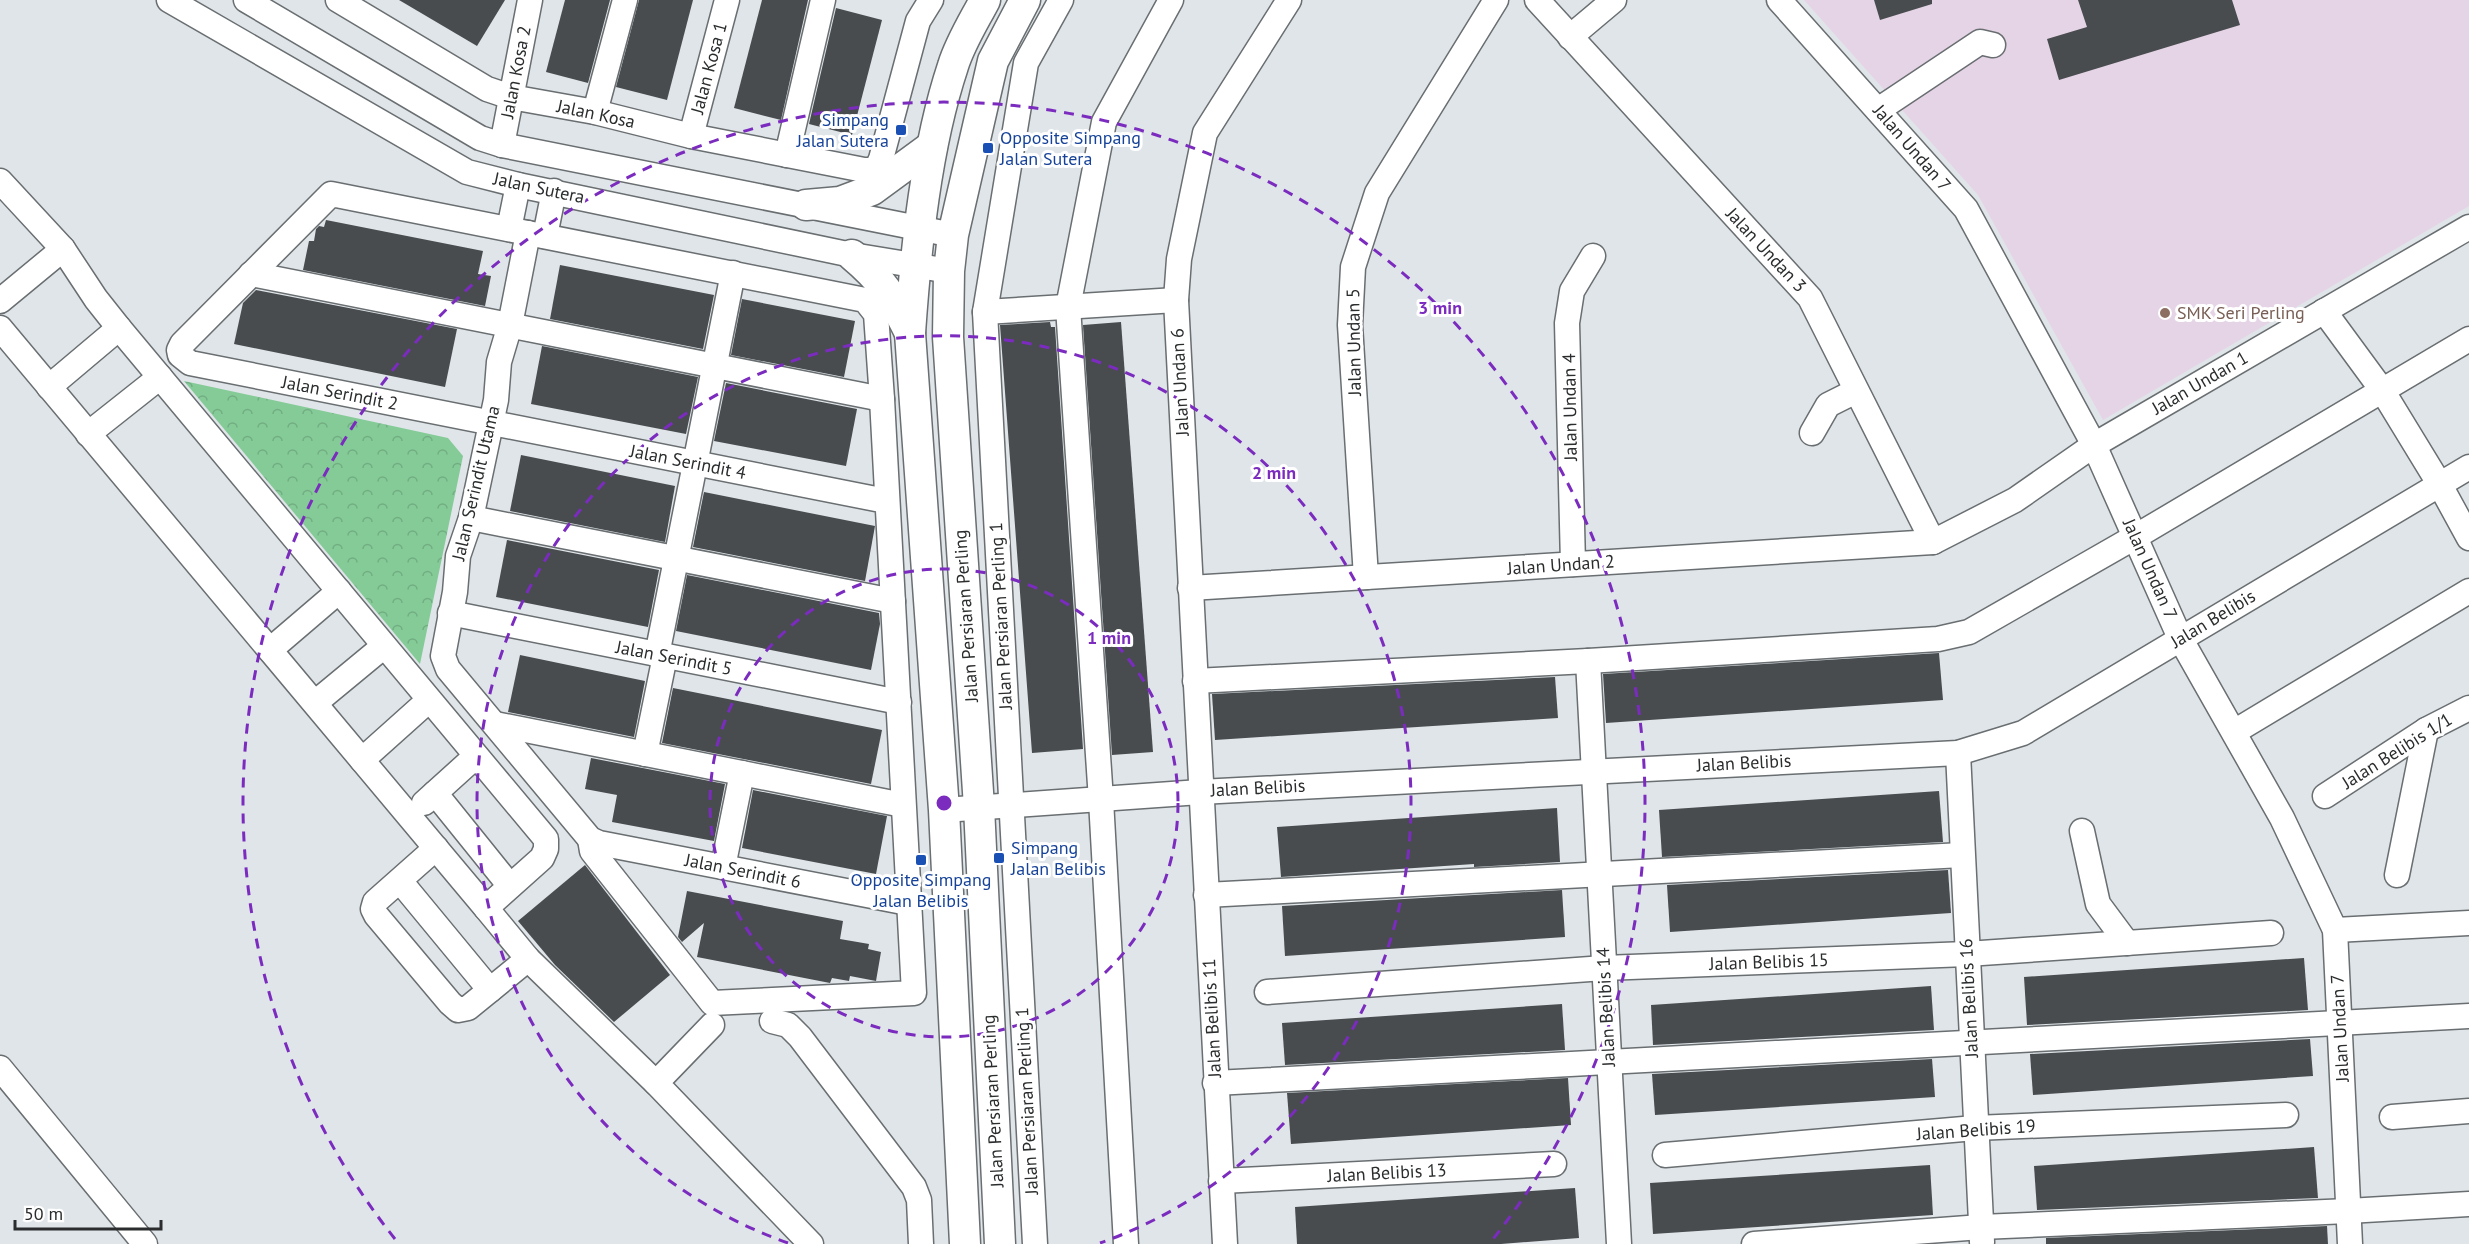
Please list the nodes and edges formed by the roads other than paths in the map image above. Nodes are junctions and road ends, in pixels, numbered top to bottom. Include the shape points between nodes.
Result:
1 (169, 0) edge
2 (246, 0) edge
3 (338, 0) edge
4 (625, 0) edge
5 (727, 0) edge
6 (823, 0) edge
7 (930, 0) edge
8 (985, 0) edge
9 (1025, 0) edge
10 (1061, 0) edge
11 (1172, 0) edge
12 (1289, 0) edge
13 (1496, 0) edge
14 (1537, 0) edge
15 (1614, 0) edge
16 (1779, 0) edge
17 (527, 1) edge
18 (1570, 37) junction
19 (1993, 45) dead end
20 (511, 97) junction
21 (1878, 110) junction
22 (595, 112) junction
23 (691, 136) junction
24 (502, 145) junction
25 (932, 146) junction
26 (787, 155) junction
27 (0, 181) edge
28 (518, 185) junction
29 (554, 191) junction
30 (806, 205) junction
31 (2469, 227) edge
32 (921, 229) junction
33 (527, 233) junction
34 (954, 235) junction
35 (63, 249) junction
36 (852, 255) junction
37 (1593, 256) dead end
38 (915, 265) junction
39 (949, 271) junction
40 (733, 273) junction
41 (251, 274) junction
42 (1176, 300) junction
43 (0, 302) edge
44 (1068, 307) junction
45 (2324, 311) junction
46 (985, 312) junction
47 (510, 325) junction
48 (0, 328) edge
49 (118, 328) junction
50 (910, 333) junction
51 (2469, 339) edge
52 (715, 366) junction
53 (160, 377) junction
54 (49, 387) junction
55 (2382, 390) junction
56 (1856, 391) junction
57 (882, 399) junction
58 (490, 422) junction
59 (1812, 433) dead end
60 (88, 434) junction
61 (2094, 445) junction
62 (696, 463) junction
63 (2469, 467) edge
64 (2440, 485) junction
65 (886, 501) junction
66 (471, 518) junction
67 (2135, 537) junction
68 (2469, 538) edge
69 (1933, 542) junction
70 (676, 559) junction
71 (1574, 564) junction
72 (1366, 577) junction
73 (1190, 588) junction
74 (339, 591) junction
75 (2469, 591) edge
76 (893, 602) junction
77 (450, 614) junction
78 (2180, 638) junction
79 (384, 646) junction
80 (270, 650) junction
81 (661, 655) junction
82 (1588, 660) junction
83 (1195, 681) junction
84 (429, 700) junction
85 (899, 702) junction
86 (315, 703) junction
87 (2469, 708) edge
88 (495, 724) junction
89 (2426, 730) junction
90 (2234, 732) junction
91 (1958, 753) junction
92 (645, 754) junction
93 (476, 756) junction
94 (363, 760) junction
95 (1593, 770) junction
96 (742, 773) junction
97 (1200, 792) junction
98 (435, 793) junction
99 (2325, 796) dead end
100 (1101, 800) junction
101 (1011, 803) junction
102 (903, 805) junction
103 (979, 807) junction
104 (944, 810) junction
105 (410, 816) junction
106 (2082, 831) dead end
107 (586, 835) junction
108 (436, 848) junction
109 (1962, 855) junction
110 (723, 867) junction
111 (1599, 873) junction
112 (2397, 875) dead end
113 (400, 881) junction
114 (510, 886) junction
115 (1206, 895) junction
116 (908, 903) junction
117 (486, 908) junction
118 (2469, 923) edge
119 (2335, 930) junction
120 (2271, 933) dead end
121 (2127, 943) junction
122 (1967, 954) junction
123 (528, 958) junction
124 (1604, 968) junction
125 (490, 990) junction
126 (1267, 992) dead end
127 (2469, 1016) edge
128 (772, 1021) dead end
129 (2339, 1022) junction
130 (712, 1025) dead end
131 (1971, 1042) junction
132 (1609, 1063) junction
133 (0, 1068) edge
134 (656, 1083) junction
135 (1215, 1083) junction
136 (2469, 1111) edge
137 (2286, 1115) dead end
138 (2392, 1117) dead end
139 (1975, 1128) junction
140 (1665, 1155) dead end
141 (1554, 1164) dead end
142 (1221, 1181) junction
143 (2469, 1204) edge
144 (2348, 1211) junction
145 (1981, 1236) edge
146 (146, 1244) edge
147 (811, 1244) edge
148 (921, 1244) edge
149 (965, 1244) edge
150 (1000, 1244) edge
151 (1035, 1244) edge
152 (1126, 1244) edge
153 (1225, 1244) edge
154 (1619, 1244) edge
155 (1754, 1244) edge
156 (2350, 1244) edge

1 - 28 street, Jalan Sutera via 467,172
2 - 24 street, Jalan Sutera via 480,138
3 - 20 street, Jalan Kosa via 488,89
4 - 22 street
5 - 23 street, Jalan Kosa 1
6 - 26 street
7 - 26 street, Jalan Kosa via 918,21 876,170
8 - 25 main road, Jalan Persiaran Perling via 953,64
9 - 34 main road, Jalan Persiaran Perling via 993,61
10 - 46 street, Jalan Persiaran Perling 1 via 1026,63
11 - 44 street via 1104,122
12 - 42 street, Jalan Undan 6 via 1205,133 1179,259
13 - 72 street, Jalan Undan 5 via 1377,193 1353,267 1350,326
14 - 18 street, Jalan Undan 3
15 - 18 street
16 - 21 street, Jalan Undan 7
17 - 20 street, Jalan Kosa 2
18 - 56 street, Jalan Undan 3 via 1810,298
19 - 21 street via 1980,42
20 - 22 street, Jalan Kosa
20 - 24 street, Jalan Kosa 2
21 - 61 street, Jalan Undan 7 via 1966,209
22 - 23 street, Jalan Kosa
23 - 26 street, Jalan Kosa
24 - 30 street, Jalan Sutera
25 - 30 main road via 872,190 840,202
25 - 32 main road, Jalan Persiaran Perling
27 - 35 street
28 - 29 street, Jalan Sutera
28 - 33 street
29 - 33 street
29 - 36 street, Jalan Sutera
30 - 32 street, Jalan Sutera
31 - 45 street, Jalan Undan 1
32 - 34 street, Jalan Sutera
32 - 38 main road, Jalan Persiaran Perling
33 - 40 street
33 - 41 street via 331,194
33 - 47 street, Jalan Serindit Utama
34 - 39 main road, Jalan Persiaran Perling
35 - 43 street
35 - 49 street
36 - 38 street, Jalan Sutera
36 - 50 main road via 892,297
37 - 71 street, Jalan Undan 4 via 1572,291 1567,323
38 - 39 street, Jalan Sutera
38 - 50 main road, Jalan Persiaran Perling
39 - 103 main road, Jalan Persiaran Perling via 948,337
40 - 52 street
40 - 57 street via 865,300 876,314
41 - 47 street
41 - 58 street, Jalan Serindit 2 via 182,344 180,355 190,363
42 - 44 street
42 - 73 street, Jalan Undan 6
44 - 46 street
44 - 100 street
45 - 55 street
45 - 61 street, Jalan Undan 1
46 - 101 street, Jalan Persiaran Perling 1
47 - 52 street
47 - 58 street, Jalan Serindit Utama via 499,362
48 - 54 street
49 - 53 street
49 - 54 street
50 - 104 main road, Jalan Persiaran Perling
51 - 55 street
52 - 57 street
52 - 62 street
53 - 60 street
53 - 74 street
54 - 60 street
55 - 64 street
55 - 67 street
56 - 59 street via 1828,405
56 - 69 street, Jalan Undan 3
57 - 65 street
58 - 62 street, Jalan Serindit 4
58 - 66 street, Jalan Serindit Utama
60 - 80 street
61 - 67 street, Jalan Undan 7
61 - 69 street, Jalan Undan 1 via 2015,500
62 - 65 street, Jalan Serindit 4
62 - 70 street
63 - 64 street, Jalan Belibis
64 - 68 street
64 - 78 street, Jalan Belibis
65 - 76 street
66 - 70 street
66 - 77 street, Jalan Serindit Utama via 458,556
67 - 78 street, Jalan Undan 7
67 - 82 street via 1969,632 1938,639
69 - 71 street, Jalan Undan 2
70 - 76 street
70 - 81 street
71 - 72 street, Jalan Undan 2
72 - 73 street, Jalan Undan 2
73 - 83 street, Jalan Undan 6
74 - 79 street
74 - 80 street
75 - 90 street
76 - 85 street
77 - 81 street, Jalan Serindit 5
77 - 88 street, Jalan Serindit Utama via 443,656 448,669
78 - 90 street, Jalan Undan 7
78 - 91 street, Jalan Belibis via 2023,733
79 - 84 street
79 - 86 street
80 - 86 street
81 - 85 street, Jalan Serindit 5
81 - 92 street
82 - 83 street
82 - 95 street, Jalan Belibis 14
83 - 97 street, Jalan Undan 6
84 - 93 street
84 - 94 street
85 - 102 street
86 - 94 street
87 - 89 street, Jalan Belibis 1/1
88 - 92 street
88 - 107 street, Jalan Serindit Utama
89 - 99 street, Jalan Belibis 1/1
89 - 112 street
90 - 119 street, Jalan Undan 7 via 2282,818
91 - 95 street, Jalan Belibis
91 - 109 street, Jalan Belibis 16
92 - 96 street
93 - 98 street
93 - 114 street via 546,839 542,858
94 - 105 street
95 - 97 street, Jalan Belibis
95 - 111 street, Jalan Belibis 14
96 - 102 street
96 - 110 street
97 - 100 street, Jalan Belibis
97 - 115 street, Jalan Belibis 11
98 - 105 street
98 - 114 street
100 - 101 street, Jalan Belibis
100 - 152 street
101 - 103 street, Jalan Belibis
101 - 151 street, Jalan Persiaran Perling 1
102 - 116 street
103 - 104 street, Jalan Belibis
103 - 150 main road, Jalan Persiaran Perling
104 - 149 main road, Jalan Persiaran Perling
105 - 108 street
106 - 121 street via 2098,904
107 - 110 street, Jalan Serindit 6 via 598,843
107 - 116 street, Jalan Serindit Utama via 592,850 712,1003 914,993
108 - 113 street
108 - 117 street
109 - 111 street
109 - 122 street, Jalan Belibis 16
110 - 116 street, Jalan Serindit 6
111 - 115 street
111 - 124 street, Jalan Belibis 14
113 - 125 street
113 - 125 street via 375,902 376,915 458,1010 468,1008
114 - 117 street
115 - 135 street, Jalan Belibis 11
117 - 123 street
118 - 119 street
119 - 129 street, Jalan Undan 7
120 - 121 street, Jalan Belibis 15
121 - 122 street, Jalan Belibis 15
122 - 124 street, Jalan Belibis 15
122 - 131 street, Jalan Belibis 16
123 - 125 street
123 - 134 street
124 - 126 street, Jalan Belibis 15
124 - 132 street, Jalan Belibis 14
127 - 129 street
128 - 148 street via 788,1025 800,1037 914,1187 919,1200
129 - 131 street
129 - 144 street, Jalan Undan 7
130 - 134 street
131 - 132 street
131 - 139 street, Jalan Belibis 16
132 - 135 street
132 - 154 street, Jalan Belibis 14
133 - 146 street
134 - 147 street
135 - 142 street, Jalan Belibis 11
136 - 138 street
137 - 139 street, Jalan Belibis 19
139 - 140 street, Jalan Belibis 19
139 - 145 street, Jalan Belibis 16
141 - 142 street, Jalan Belibis 13
142 - 153 street, Jalan Belibis 11
143 - 144 street
144 - 145 street
144 - 156 street, Jalan Undan 7
145 - 155 street

